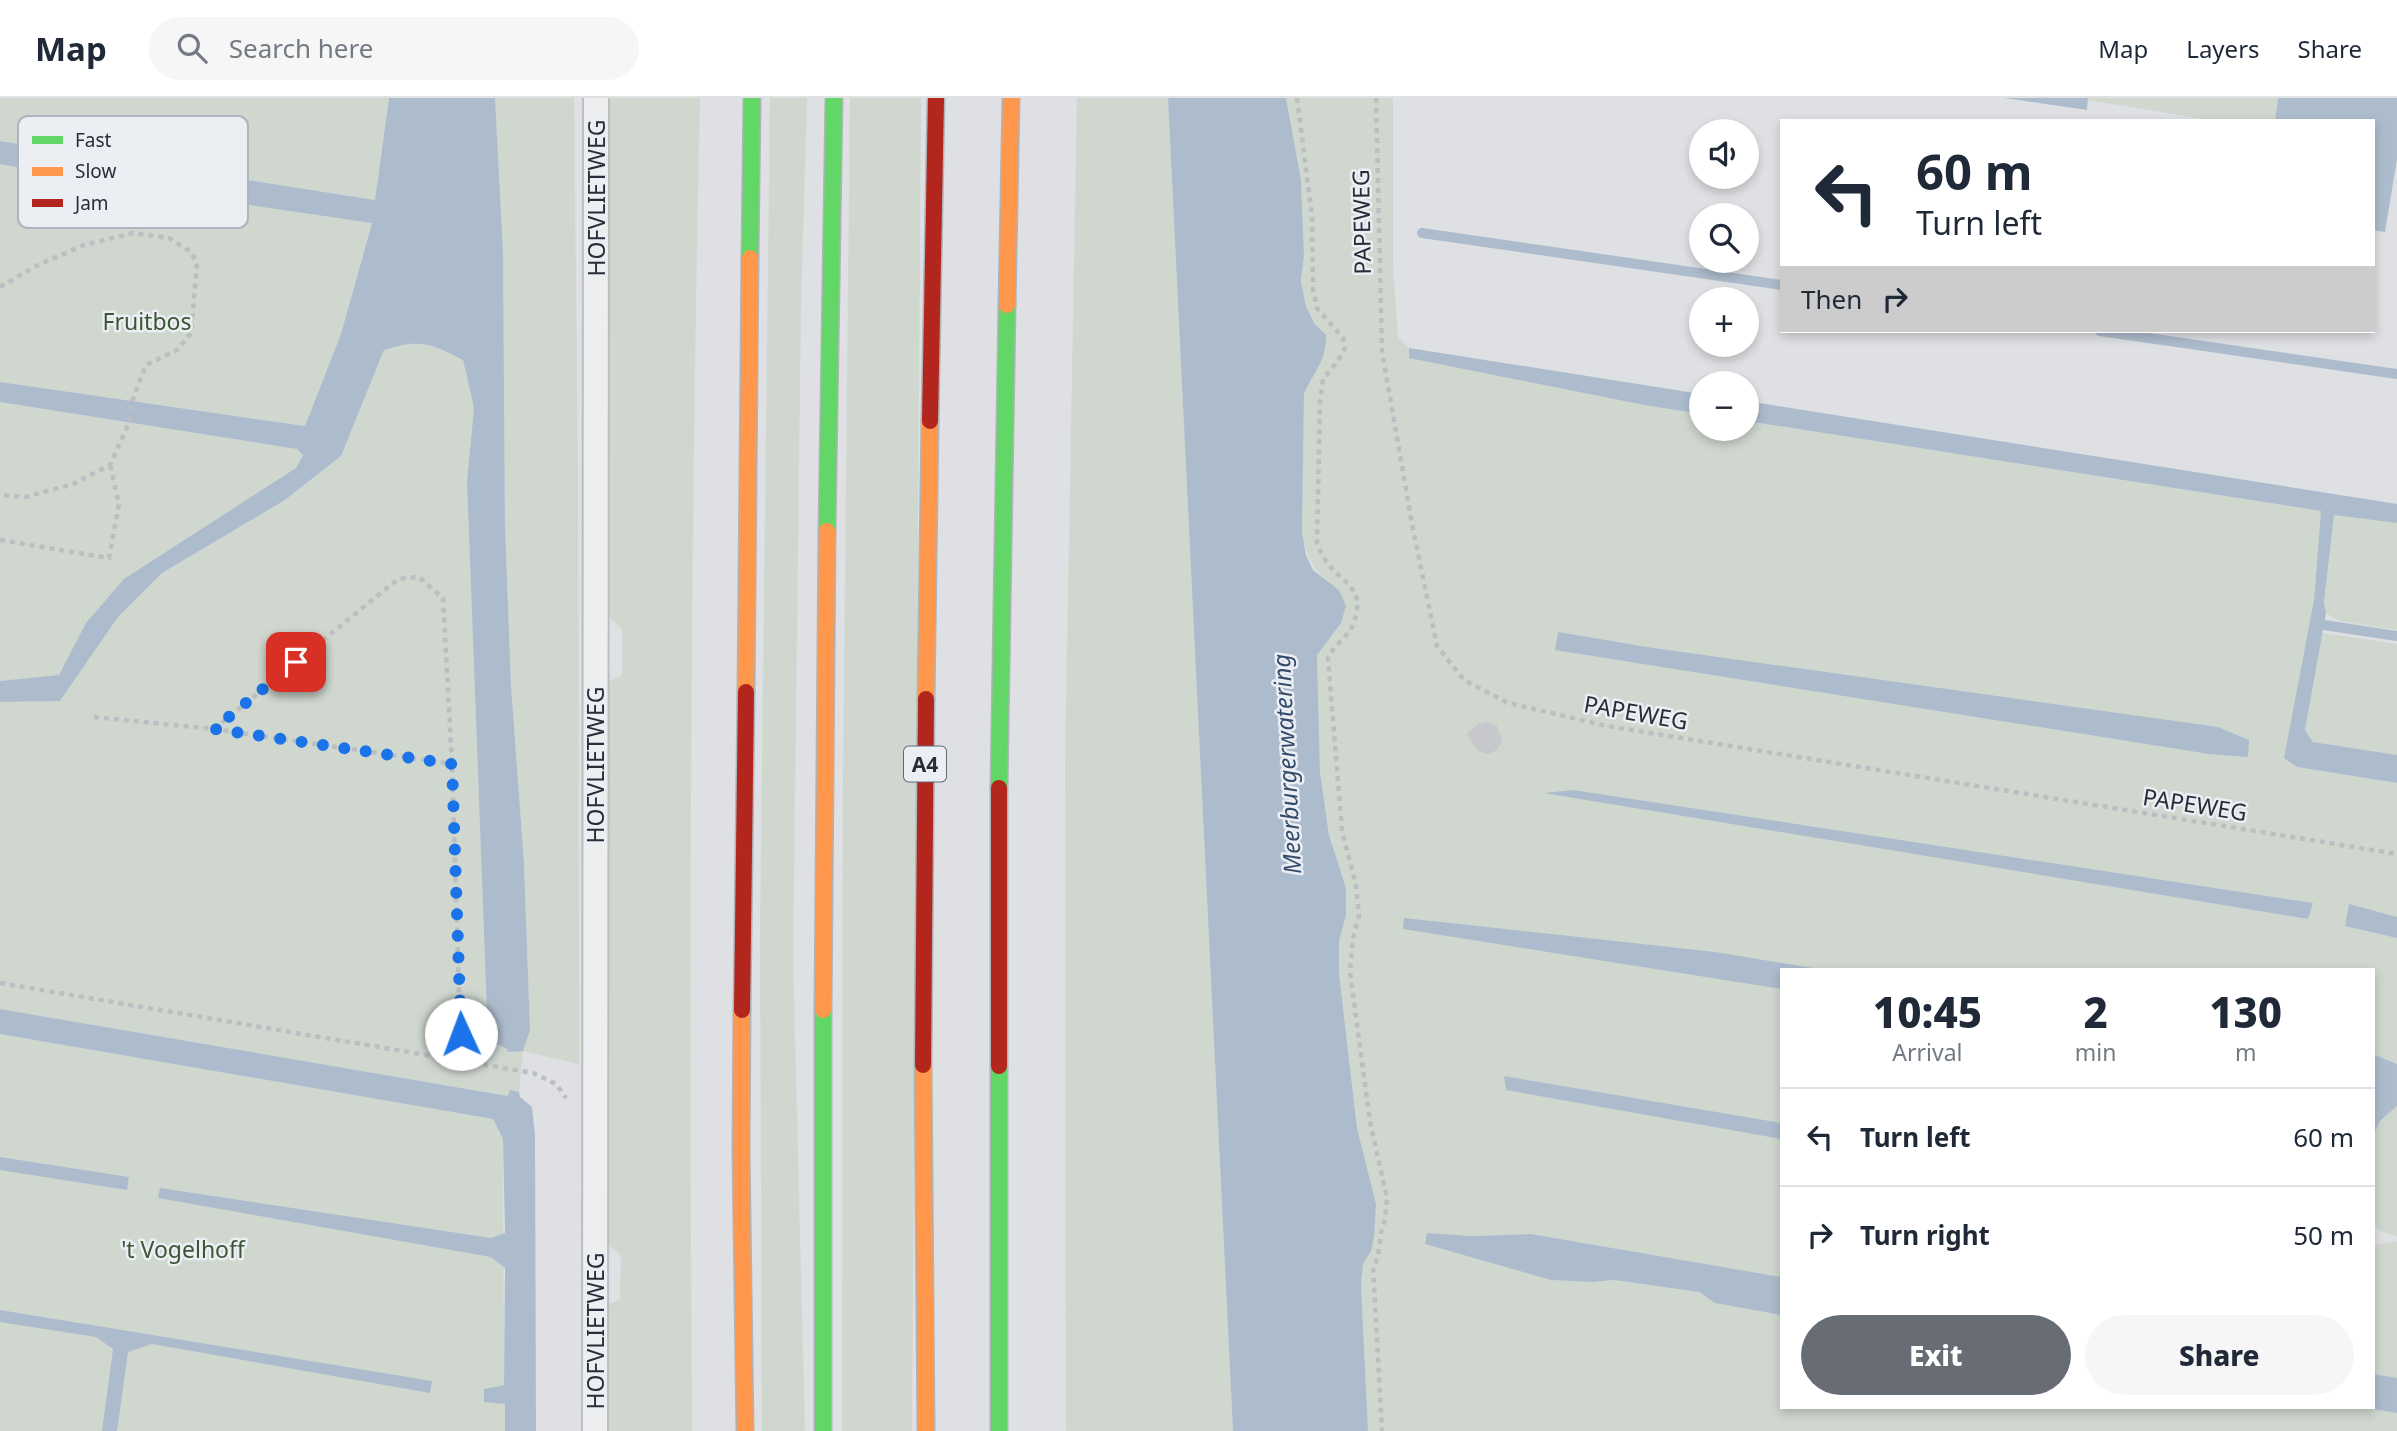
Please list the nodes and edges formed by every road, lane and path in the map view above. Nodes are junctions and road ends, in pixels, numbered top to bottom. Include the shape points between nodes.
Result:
1 (596, 98) edge
2 (752, 98) edge
3 (834, 98) edge
4 (936, 98) edge
5 (1011, 98) edge
6 (1297, 98) edge
7 (1376, 98) edge
8 (0, 287) edge
9 (110, 465) junction
10 (0, 495) edge
11 (0, 540) edge
12 (94, 717) dead end
13 (214, 729) junction
14 (452, 764) junction
15 (2397, 854) edge
16 (0, 983) edge
17 (461, 1061) junction
18 (568, 1107) dead end
19 (595, 1431) edge
20 (745, 1431) edge
21 (823, 1431) edge
22 (926, 1431) edge
23 (999, 1431) edge
24 (1382, 1431) edge

1 - 19 street, HOFVLIETWEG
2 - 20 highway via 741,1150
3 - 21 highway via 825,536
4 - 22 highway, A4 via 924,786
5 - 23 highway via 999,803
6 - 24 path via 1312,216 1313,289 1317,308 1343,338 1345,348 1323,379 1317,543 1324,560 1350,584 1359,601 1354,626 1328,658 1342,831 1359,916 1350,972 1370,1122 1387,1198 1373,1267
7 - 15 path, PAPEWEG via 1382,351 1437,646 1464,680 1508,703 1608,726
8 - 9 path via 84,245 134,233 169,238 191,251 197,262 191,332 177,350 146,365
9 - 10 path via 73,484 25,497
9 - 11 path via 119,504 109,558
12 - 13 path
13 - 14 path
13 - 14 path via 398,579 419,577 443,598
14 - 17 path
16 - 17 path
17 - 18 path via 533,1073 556,1084

